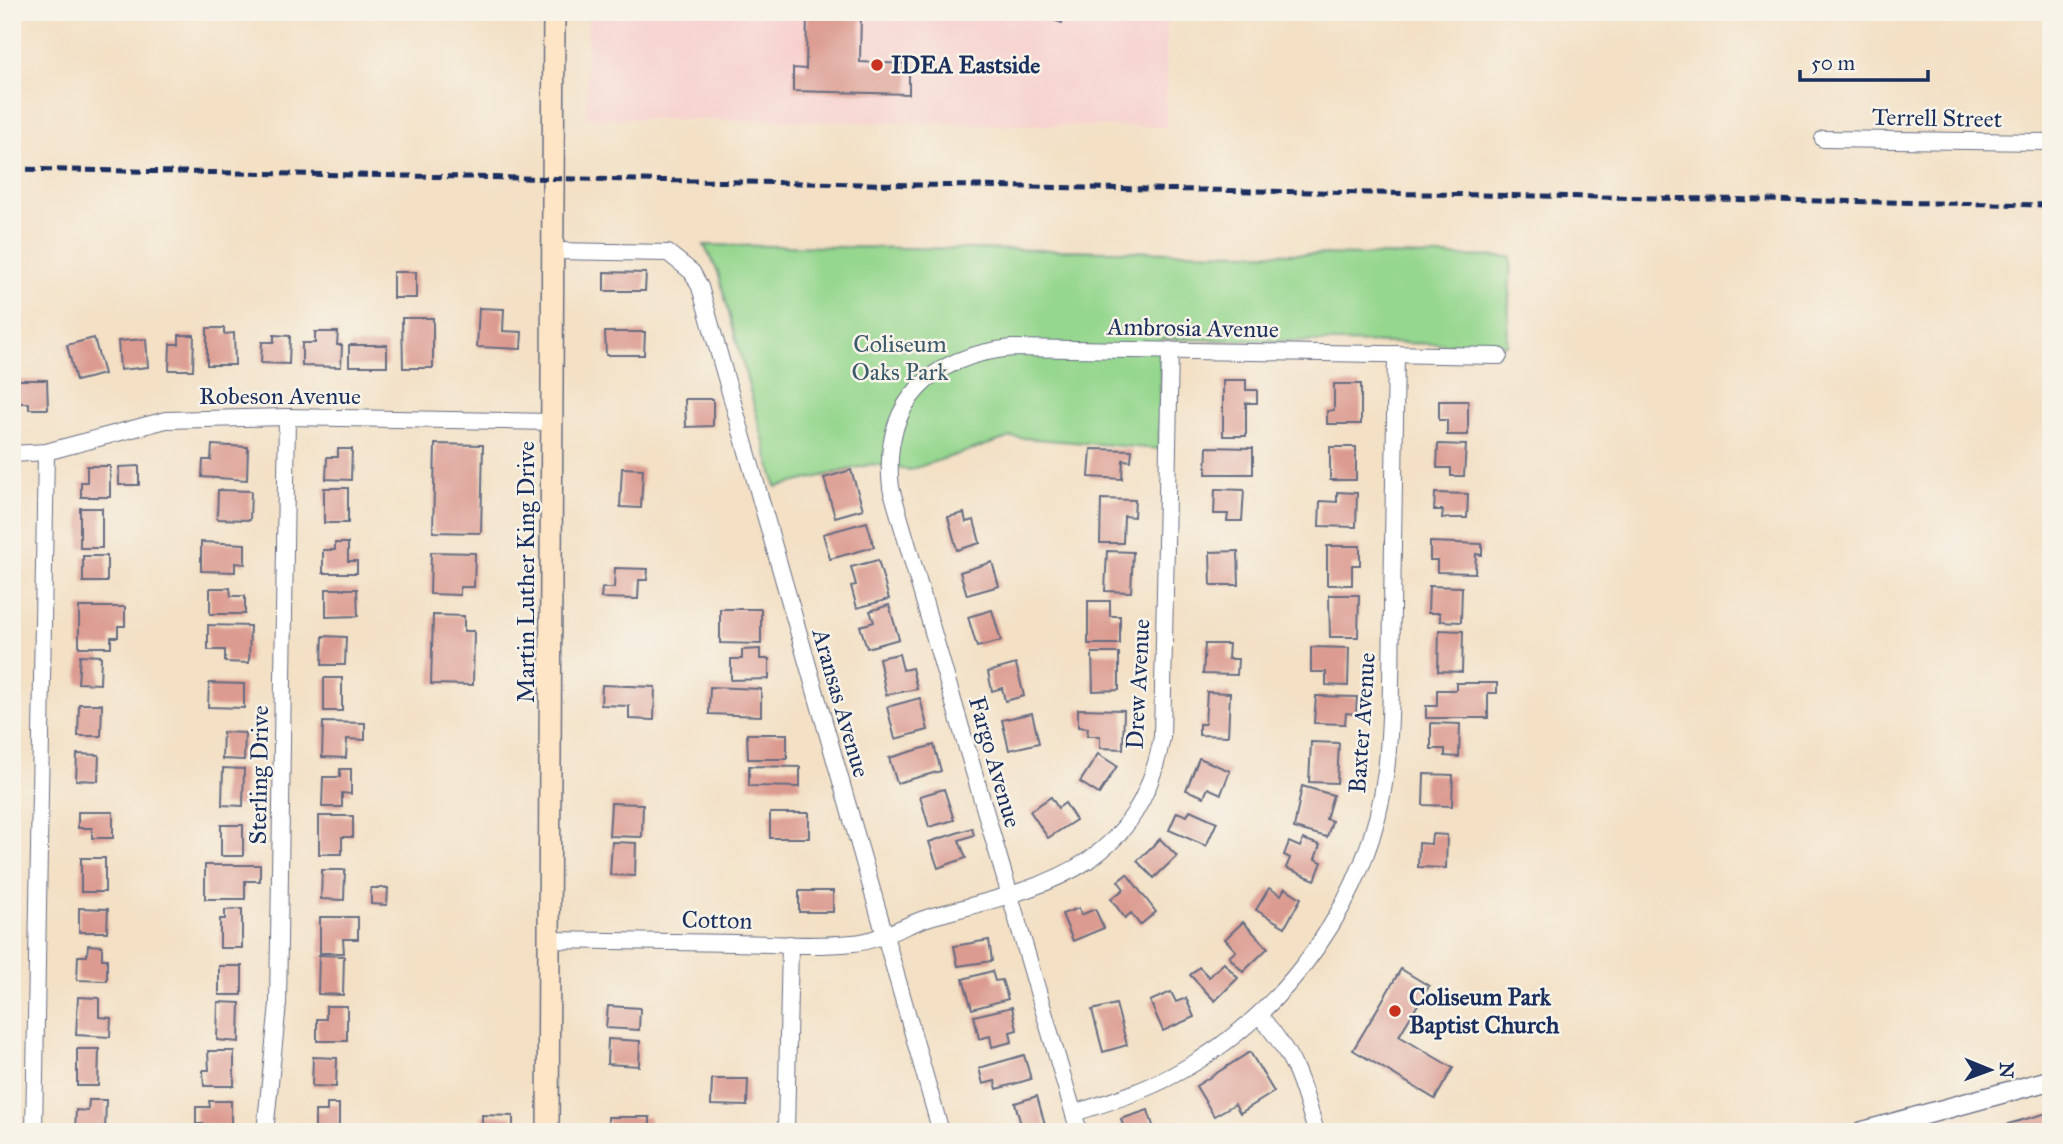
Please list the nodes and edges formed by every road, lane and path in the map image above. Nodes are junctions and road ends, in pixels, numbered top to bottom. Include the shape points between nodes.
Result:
1 (554, 12) edge
2 (1823, 139) dead end
3 (2051, 142) edge
4 (553, 251) junction
5 (1170, 350) junction
6 (1396, 354) junction
7 (1499, 356) dead end
8 (905, 404) joint
9 (287, 417) junction
10 (553, 422) junction
11 (47, 452) junction
12 (12, 454) edge
13 (1010, 895) junction
14 (883, 935) junction
15 (549, 940) junction
16 (790, 944) junction
17 (1259, 1015) junction
18 (2051, 1080) edge
19 (1074, 1113) junction
20 (34, 1132) edge
21 (265, 1132) edge
22 (548, 1132) edge
23 (786, 1132) edge
24 (941, 1132) edge
25 (1079, 1132) edge
26 (1316, 1132) edge
27 (1861, 1132) edge

1 - 4 main road, Martin Luther King Drive
2 - 3 street, Terrell Street
4 - 10 main road, Martin Luther King Drive
4 - 14 street, Aransas Avenue via 668,253 692,272 700,286
5 - 6 street, Ambrosia Avenue
5 - 8 street, Ambrosia Avenue via 990,350 964,356 940,369
5 - 13 street, Drew Avenue via 1163,718 1156,765 1137,809 1100,852 1051,882
6 - 7 street, Ambrosia Avenue
6 - 17 street, Baxter Avenue via 1389,730 1377,815 1348,895 1327,932 1303,967
8 - 13 street, Fargo Avenue via 891,441 891,488
9 - 10 street, Robeson Avenue
9 - 11 street, Robeson Avenue via 166,420
9 - 21 street, Sterling Drive via 278,1004
10 - 15 main road, Martin Luther King Drive
11 - 12 street, Robeson Avenue
11 - 20 street
13 - 14 street, Drew Avenue
13 - 19 street, Fargo Avenue
14 - 16 street, Cotton via 851,943
14 - 24 street, Aransas Avenue
15 - 16 street, Cotton
15 - 22 main road, Martin Luther King Drive
16 - 23 street
17 - 19 street, Baxter Avenue via 1213,1052 1176,1074
17 - 26 street via 1294,1061
18 - 27 street
19 - 25 street, Fargo Avenue

